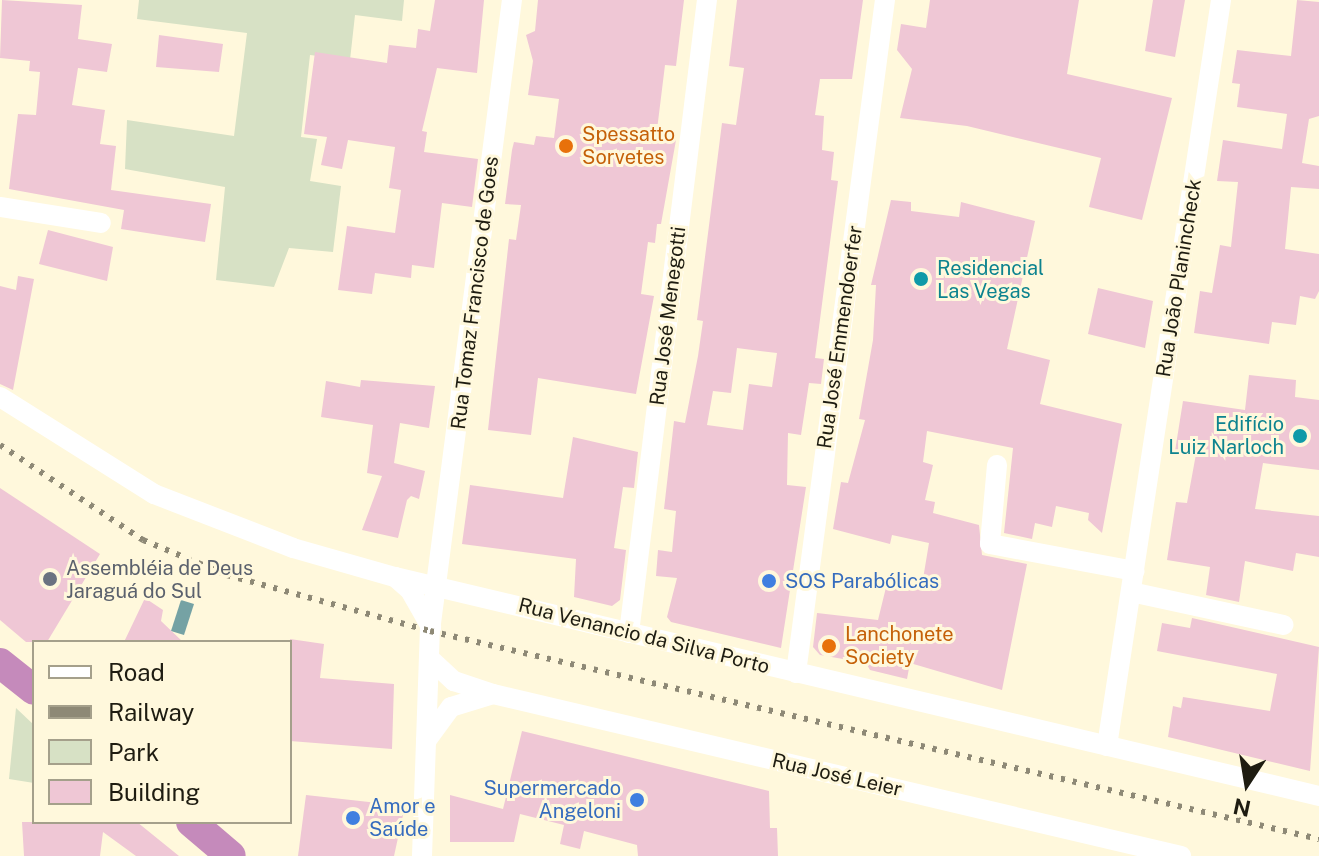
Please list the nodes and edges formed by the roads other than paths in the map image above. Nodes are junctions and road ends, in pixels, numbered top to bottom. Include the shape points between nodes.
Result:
1 (512, 0) edge
2 (707, 0) edge
3 (885, 0) edge
4 (1221, 0) edge
5 (0, 207) edge
6 (101, 223) dead end
7 (0, 397) edge
8 (997, 465) dead end
9 (1134, 571) junction
10 (395, 577) junction
11 (437, 587) junction
12 (1131, 592) junction
13 (472, 595) junction
14 (1283, 625) dead end
15 (431, 627) junction
16 (629, 633) junction
17 (429, 658) junction
18 (0, 663) edge
19 (796, 673) junction
20 (32, 688) edge
21 (493, 694) junction
22 (1107, 746) junction
23 (423, 748) junction
24 (1319, 796) edge
25 (193, 824) edge
26 (419, 850) edge
27 (231, 856) edge
28 (1181, 856) edge

1 - 11 street, Rua Tomaz Francisco de Goes
2 - 16 street, Rua José Menegotti
3 - 19 street, Rua José Emmendoerfer
4 - 9 street, Rua João Planincheck
5 - 6 street
7 - 10 street, Rua Venancio da Silva Porto via 154,494 241,531
8 - 9 street via 990,544
9 - 12 street, Rua João Planincheck
10 - 11 street, Rua Venancio da Silva Porto
10 - 15 street via 410,590
11 - 13 street, Rua Venancio da Silva Porto
11 - 15 street, Rua Tomaz Francisco de Goes
12 - 14 street
12 - 22 street, Rua João Planincheck
13 - 15 street via 453,601
13 - 16 street, Rua Venancio da Silva Porto
15 - 17 street, Rua Tomaz Francisco de Goes
16 - 19 street, Rua Venancio da Silva Porto
17 - 21 street, Rua José Leier via 454,681
17 - 23 street, Rua Tomaz Francisco de Goes
18 - 20 highway
19 - 22 street, Rua Venancio da Silva Porto
21 - 23 street via 451,707
21 - 28 street, Rua José Leier
22 - 24 street, Rua Venancio da Silva Porto
23 - 26 street, Rua Tomaz Francisco de Goes
25 - 27 highway

